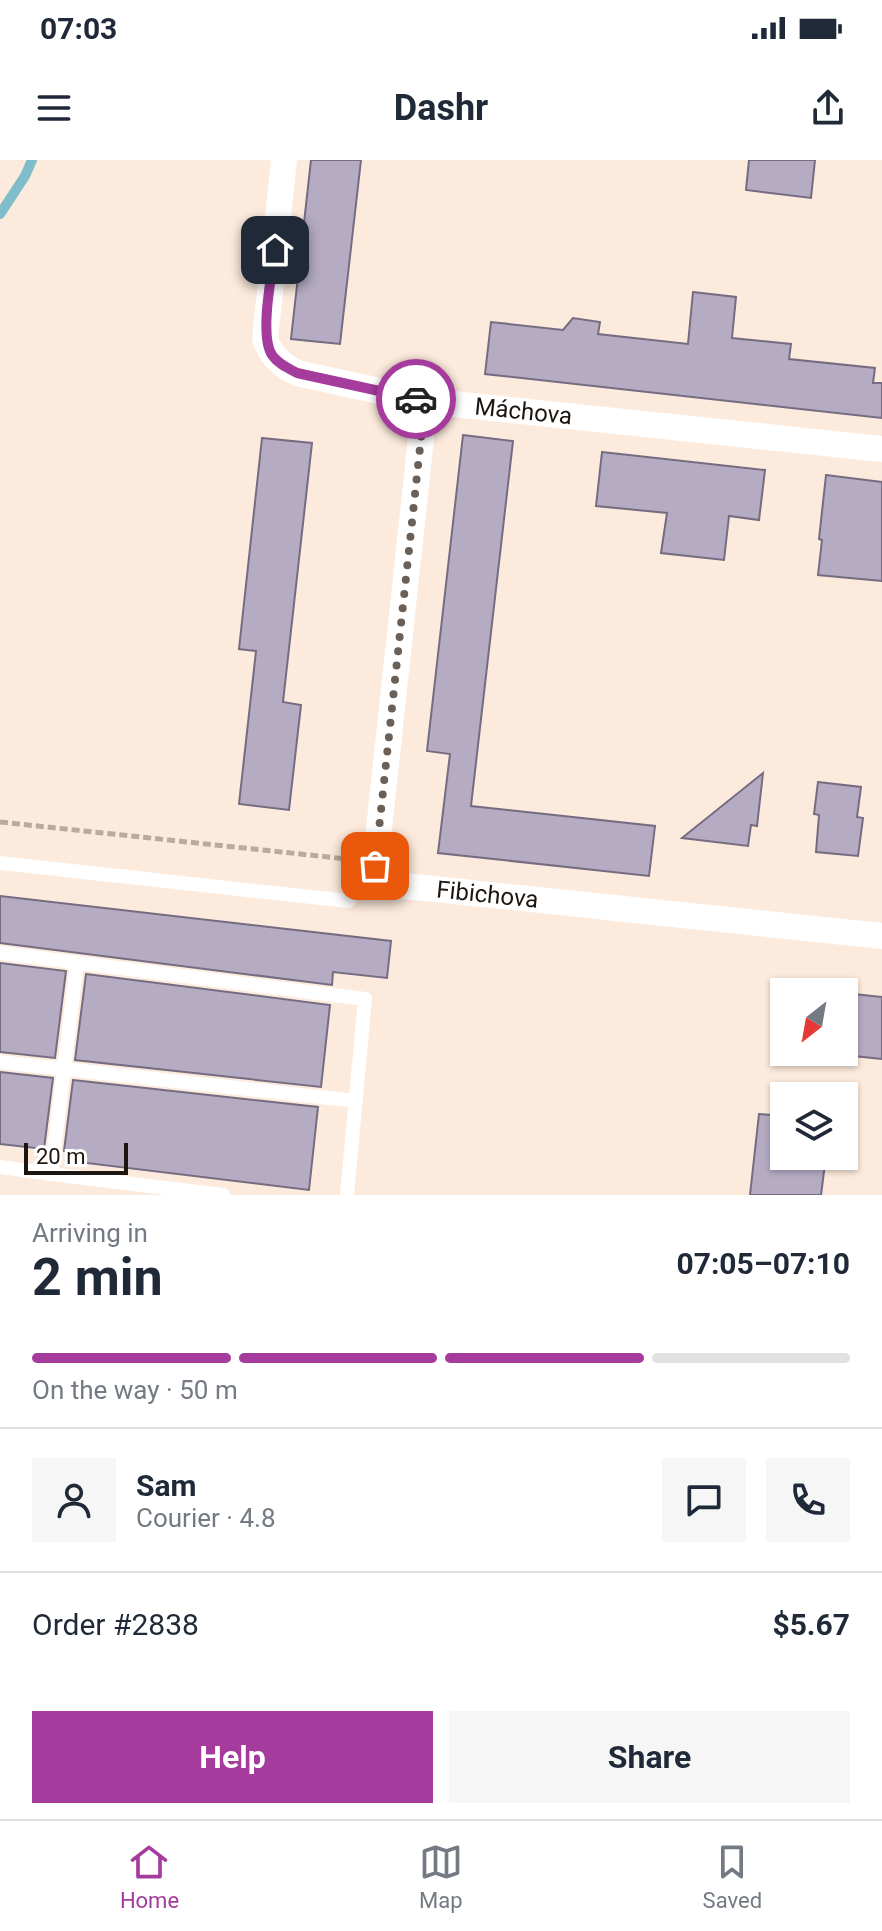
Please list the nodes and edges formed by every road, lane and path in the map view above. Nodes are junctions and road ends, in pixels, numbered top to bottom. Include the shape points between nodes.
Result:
1 (284, 160) edge
2 (425, 401) junction
3 (882, 449) edge
4 (0, 822) edge
5 (0, 863) edge
6 (375, 866) junction
7 (882, 936) edge
8 (0, 953) edge
9 (77, 963) junction
10 (0, 1062) edge
11 (63, 1069) junction
12 (356, 1101) junction
13 (0, 1167) edge
14 (51, 1174) junction
15 (223, 1195) edge
16 (347, 1195) edge

1 - 2 street, Máchova via 265,339 271,354 297,373
2 - 3 street, Máchova
2 - 6 street
4 - 6 path
5 - 6 lane via 348,901
6 - 7 street, Fibichova via 396,885
8 - 9 lane
9 - 11 lane
9 - 12 lane via 365,999
10 - 11 lane
11 - 12 lane
11 - 14 lane
12 - 16 lane
13 - 14 lane
14 - 15 lane

